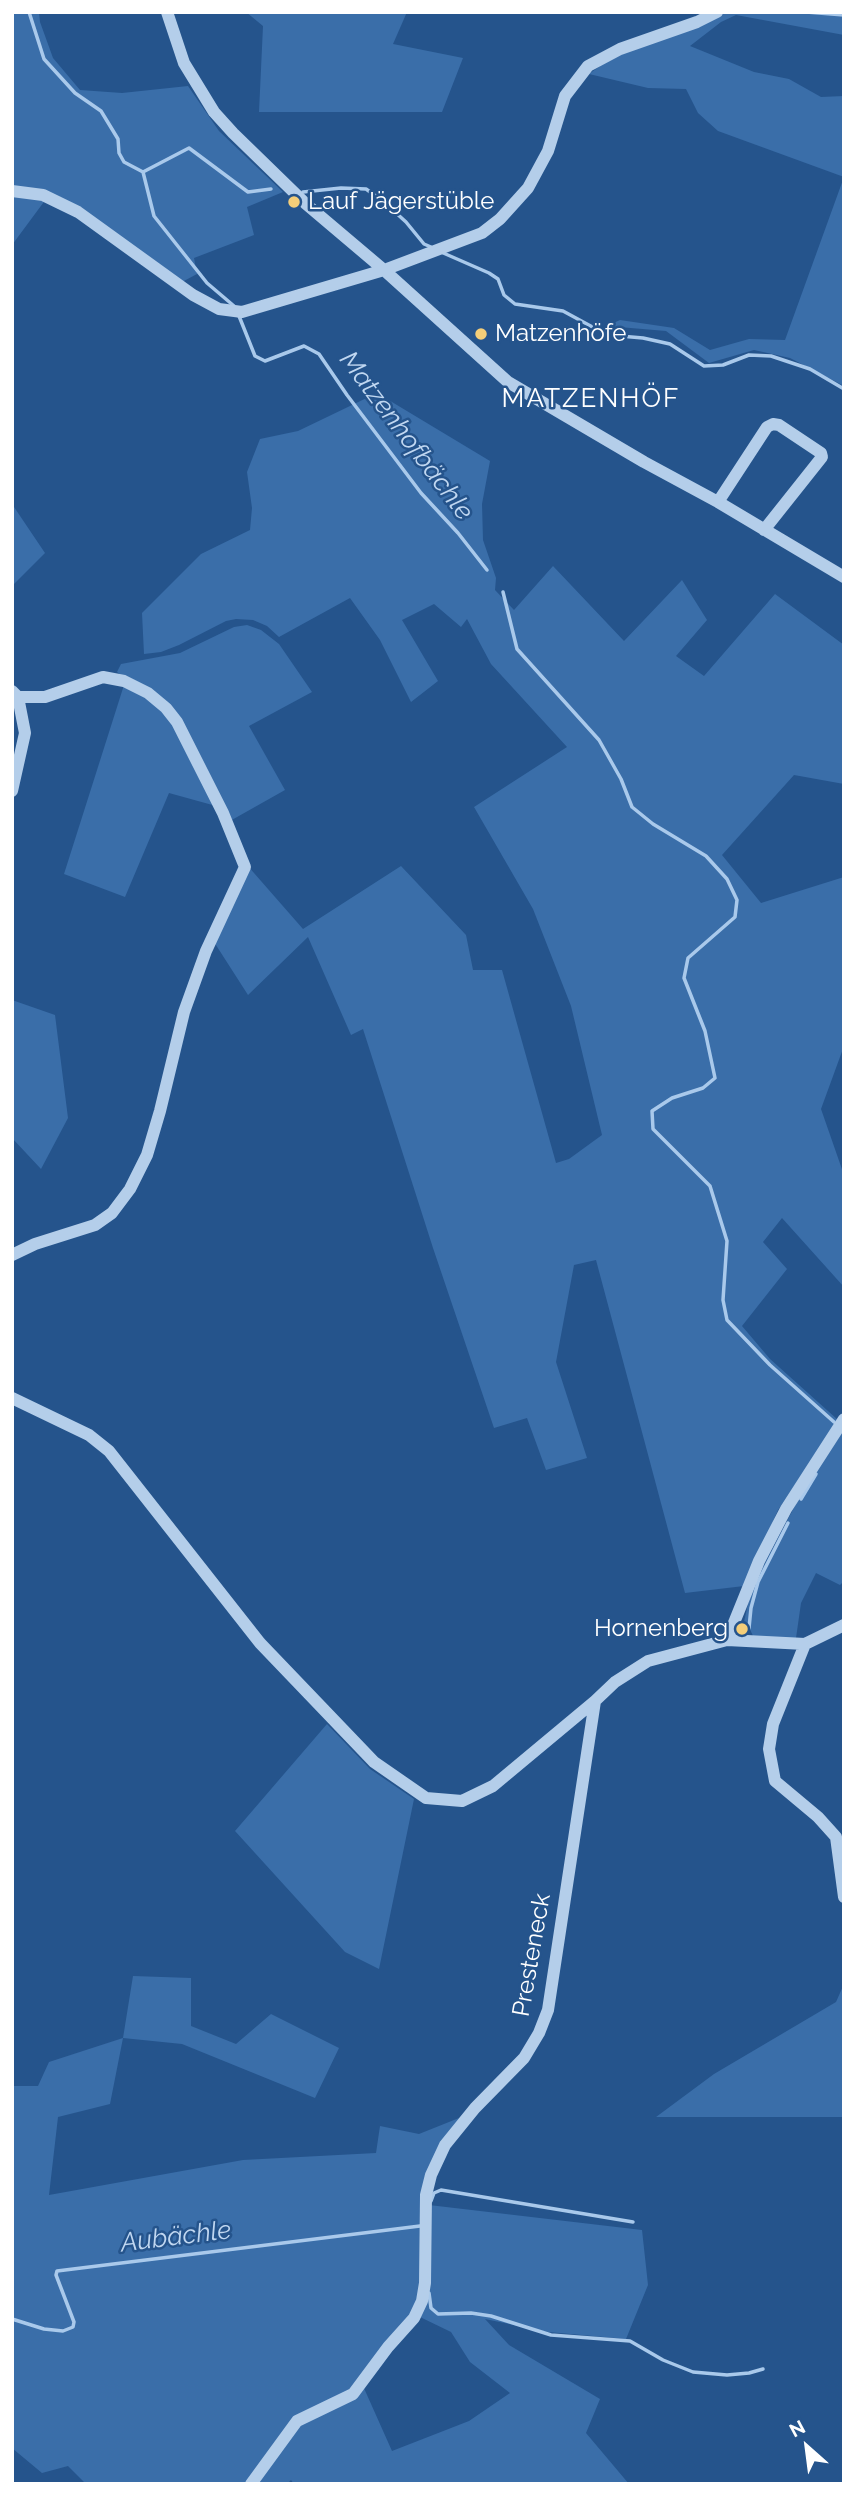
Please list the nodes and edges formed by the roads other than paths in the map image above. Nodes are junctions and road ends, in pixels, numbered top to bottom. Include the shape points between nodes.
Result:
1 (167, 12) edge
2 (717, 12) edge
3 (12, 191) edge
4 (384, 270) junction
5 (718, 502) junction
6 (764, 530) junction
7 (844, 577) edge
8 (15, 694) edge
9 (12, 791) edge
10 (12, 1255) edge
11 (12, 1398) edge
12 (844, 1419) edge
13 (844, 1625) edge
14 (727, 1640) junction
15 (805, 1644) junction
16 (595, 1701) junction
17 (844, 1897) edge
18 (251, 2484) edge

1 - 4 street via 184,64 214,112 298,197
2 - 4 street via 588,66 565,96 548,151 528,188 500,219 482,233
3 - 4 street via 43,195 78,212 219,309 236,312
4 - 5 street via 508,382
5 - 6 street
5 - 6 street via 767,427 779,425 822,457
6 - 7 street
8 - 9 street via 25,733
8 - 10 street via 45,697 103,677 148,693 177,722 245,867 184,1012 147,1155 130,1189 112,1213 95,1225
11 - 16 street via 89,1435 109,1451 260,1643 374,1762 426,1798 462,1801 493,1786
12 - 14 street via 786,1509
13 - 15 street
14 - 15 street
14 - 16 street via 648,1661
15 - 17 street via 773,1724 769,1749 775,1781 836,1838
16 - 18 street, Presteneck via 548,2010 524,2058 467,2117 445,2145 431,2175 426,2195 422,2301 414,2318 353,2394 297,2421

